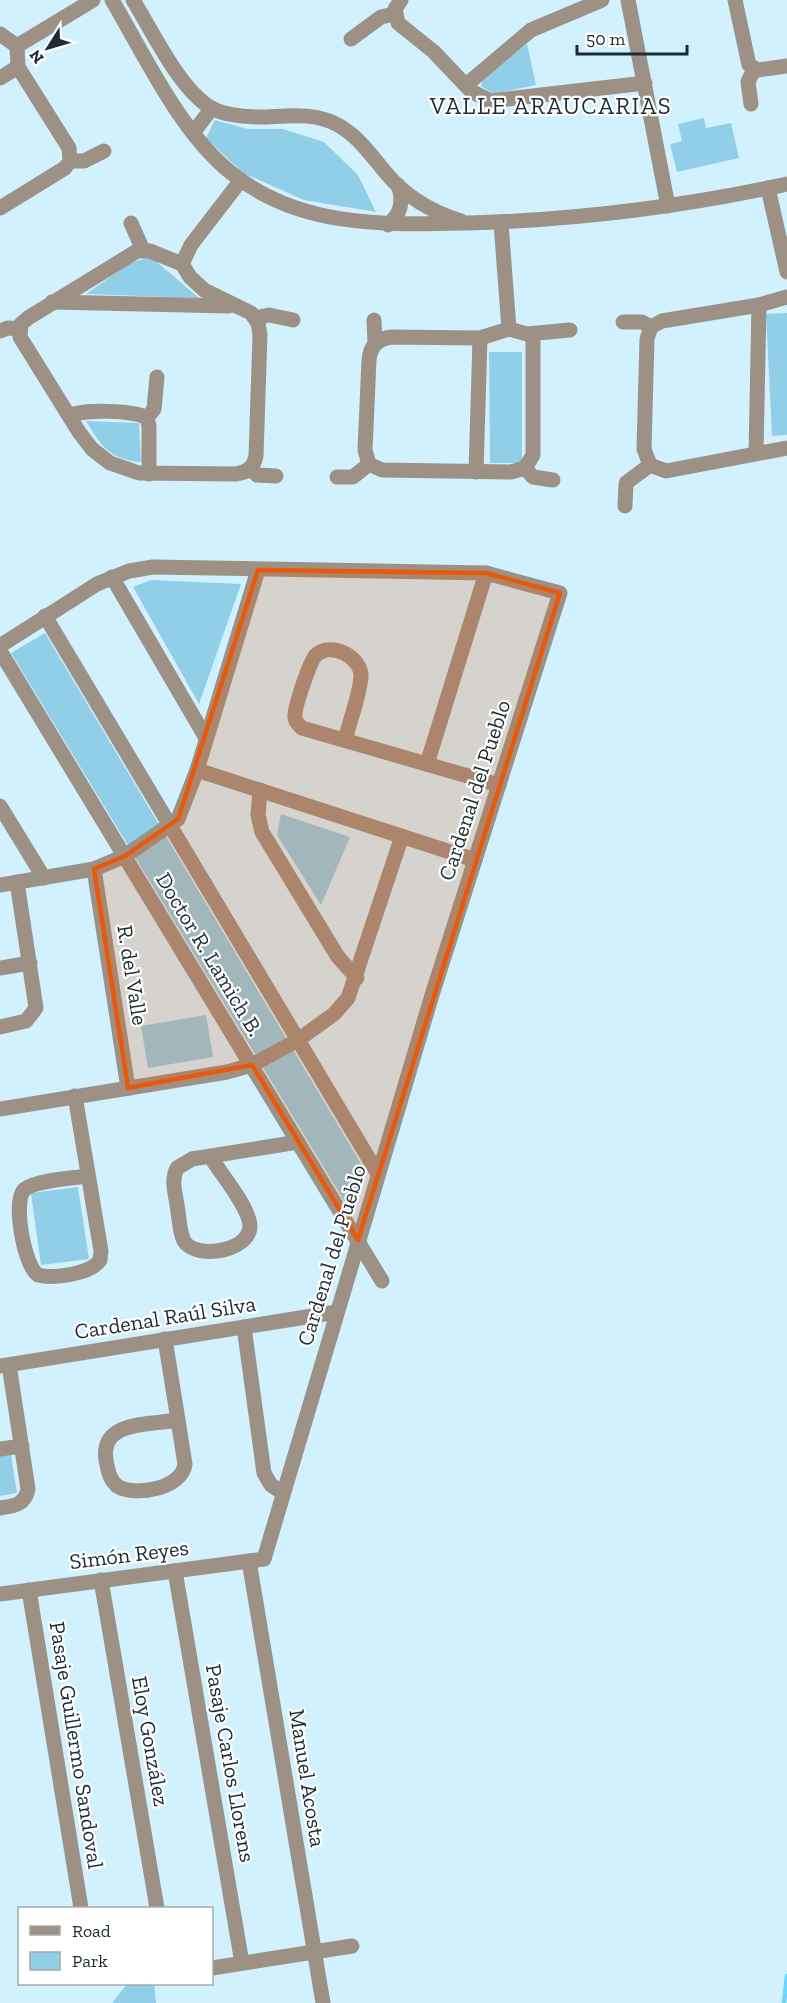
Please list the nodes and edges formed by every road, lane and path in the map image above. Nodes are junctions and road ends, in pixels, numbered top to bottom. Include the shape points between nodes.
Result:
1 (93, 0) edge
2 (112, 0) edge
3 (133, 0) edge
4 (602, 0) edge
5 (628, 0) edge
6 (735, 0) edge
7 (398, 7) edge
8 (0, 34) edge
9 (351, 39) dead end
10 (17, 46) junction
11 (787, 66) edge
12 (18, 67) junction
13 (754, 69) junction
14 (0, 78) edge
15 (645, 83) junction
16 (466, 86) junction
17 (751, 104) dead end
18 (212, 108) junction
19 (193, 132) junction
20 (104, 151) dead end
21 (70, 161) junction
22 (241, 180) junction
23 (787, 184) edge
24 (398, 185) junction
25 (768, 188) junction
26 (668, 206) junction
27 (0, 208) edge
28 (131, 223) dead end
29 (468, 223) junction
30 (501, 224) junction
31 (388, 225) junction
32 (144, 250) junction
33 (182, 264) junction
34 (787, 272) edge
35 (82, 284) junction
36 (787, 297) edge
37 (204, 298) junction
38 (52, 302) junction
39 (85, 303) junction
40 (759, 305) junction
41 (255, 318) junction
42 (293, 320) dead end
43 (374, 320) dead end
44 (623, 322) dead end
45 (651, 327) junction
46 (20, 329) junction
47 (509, 329) junction
48 (570, 330) dead end
49 (0, 331) edge
50 (533, 334) junction
51 (480, 338) junction
52 (375, 344) junction
53 (157, 377) dead end
54 (69, 416) junction
55 (147, 418) junction
56 (787, 448) edge
57 (756, 453) junction
58 (369, 464) junction
59 (650, 465) junction
60 (525, 468) junction
61 (250, 469) junction
62 (477, 472) junction
63 (149, 474) junction
64 (276, 476) dead end
65 (337, 477) dead end
66 (553, 480) dead end
67 (625, 506) dead end
68 (258, 570) junction
69 (486, 573) junction
70 (112, 577) junction
71 (45, 616) junction
72 (0, 646) edge
73 (0, 651) edge
74 (206, 738) junction
75 (345, 741) junction
76 (427, 764) junction
77 (197, 770) junction
78 (499, 786) junction
79 (261, 790) junction
80 (0, 806) edge
81 (171, 827) junction
82 (402, 836) junction
83 (125, 856) junction
84 (475, 860) junction
85 (94, 870) junction
86 (44, 878) junction
87 (17, 882) junction
88 (0, 885) edge
89 (30, 963) junction
90 (0, 968) edge
91 (357, 978) junction
92 (0, 1027) edge
93 (298, 1040) junction
94 (252, 1065) junction
95 (128, 1088) junction
96 (75, 1096) junction
97 (0, 1108) edge
98 (298, 1142) junction
99 (210, 1156) junction
100 (378, 1174) junction
101 (88, 1176) junction
102 (358, 1240) junction
103 (382, 1281) dead end
104 (337, 1312) junction
105 (244, 1327) junction
106 (165, 1340) junction
107 (4, 1365) edge
108 (178, 1420) junction
109 (22, 1446) junction
110 (0, 1449) edge
111 (283, 1493) junction
112 (0, 1508) edge
113 (256, 1560) junction
114 (175, 1571) junction
115 (101, 1580) junction
116 (29, 1590) junction
117 (0, 1594) edge
118 (81, 1907) edge
119 (157, 1907) edge
120 (352, 1946) dead end
121 (315, 1952) junction
122 (242, 1963) junction
123 (213, 1968) edge
124 (323, 2003) edge

1 - 10 street
2 - 19 street
3 - 18 street via 181,76
4 - 16 street via 531,30
5 - 15 street
6 - 13 street via 747,61
7 - 9 street
7 - 16 street via 398,23 434,52
8 - 10 street
10 - 12 street
11 - 13 street
12 - 14 street
12 - 21 street via 69,148
13 - 17 street via 748,82
15 - 16 street via 496,102 477,96
15 - 26 street
18 - 19 street
18 - 24 street via 239,116 298,115 330,122 357,139
19 - 22 street
20 - 21 street via 84,162
21 - 27 street via 65,168
22 - 31 street via 309,213 346,222
22 - 33 street
23 - 25 street
24 - 29 street via 431,209
24 - 31 street via 401,203
25 - 26 street
25 - 34 street
26 - 30 street
28 - 32 street
29 - 30 street
29 - 31 street
30 - 47 street
32 - 33 street
32 - 35 street via 132,253
33 - 37 street
35 - 38 street
35 - 39 street via 80,294
36 - 40 street
37 - 39 street
37 - 41 street via 246,310
38 - 39 street
38 - 46 street via 24,320
40 - 45 street via 662,321
40 - 57 street
41 - 42 street via 269,315
41 - 61 street via 260,335 257,445
43 - 52 street
44 - 45 street via 642,322
45 - 59 street via 647,339 644,449
46 - 49 street
46 - 54 street via 22,341
47 - 50 street
47 - 51 street
48 - 50 street
50 - 60 street via 533,455
51 - 52 street via 391,337
51 - 62 street
52 - 58 street via 369,354 364,450
53 - 55 street via 155,406
54 - 55 street via 82,411 138,414
54 - 63 street via 100,457 120,468
55 - 63 street
56 - 57 street
57 - 59 street via 666,471
58 - 62 street via 382,470
58 - 65 street via 353,477
59 - 67 street via 626,483
60 - 62 street via 516,472
60 - 66 street via 533,477
61 - 63 street via 235,474
61 - 64 street via 257,475
68 - 69 street, Cardenal del Pueblo
68 - 70 street, Cardenal del Pueblo via 153,567
68 - 74 street
69 - 76 street
69 - 78 street, Cardenal del Pueblo via 560,593
70 - 71 street, Cardenal del Pueblo
70 - 74 street
71 - 72 street, Cardenal del Pueblo
71 - 81 street, Doctor R. Lamich B.
73 - 83 street, Doctor R. Lamich B.
74 - 77 street
75 - 75 street via 302,728 295,717 312,662 319,653 327,651 348,655 361,672
75 - 76 street
76 - 78 street
77 - 79 street
77 - 81 street via 184,808
78 - 84 street, Cardenal del Pueblo
79 - 82 street
79 - 91 street via 258,815 262,832 338,957
80 - 86 street
81 - 83 street
81 - 93 street, Doctor R. Lamich B.
82 - 84 street
82 - 91 street
83 - 85 street
83 - 94 street, Doctor R. Lamich B.
84 - 100 street, Cardenal del Pueblo
85 - 86 street
85 - 95 street, R. del Valle
86 - 87 street
87 - 88 street
87 - 89 street
89 - 90 street
89 - 92 street via 35,1013 26,1021
91 - 93 street via 341,1008
93 - 94 street
93 - 100 street, Doctor R. Lamich B.
94 - 95 street
94 - 98 street, Doctor R. Lamich B.
95 - 96 street
96 - 97 street
96 - 101 street
98 - 99 street
98 - 102 street, Doctor R. Lamich B.
99 - 99 street via 181,1164 173,1179 182,1236 187,1245 199,1251 238,1245 250,1229 247,1214
100 - 102 street, Cardenal del Pueblo
101 - 101 street via 100,1260 90,1270 38,1275 28,1262 20,1196 31,1185
102 - 103 street, Doctor R. Lamich B.
102 - 104 street, Cardenal del Pueblo
104 - 105 street, Cardenal Raúl Silva
104 - 111 street, Cardenal del Pueblo
105 - 106 street, Cardenal Raúl Silva
105 - 111 street via 264,1473 271,1485
106 - 107 street, Cardenal Raúl Silva
106 - 108 street
107 - 109 street
108 - 108 street via 185,1464 180,1478 167,1486 131,1490 117,1486 110,1478 105,1450 109,1437 122,1429
109 - 110 street
109 - 112 street via 27,1494 18,1505
111 - 113 street, Cardenal del Pueblo
113 - 114 street, Simón Reyes
113 - 121 street, Manuel Acosta
114 - 115 street, Simón Reyes
114 - 122 street, Pasaje Carlos Llorens
115 - 116 street, Simón Reyes
115 - 119 street, Eloy González
116 - 117 street, Simón Reyes
116 - 118 street, Pasaje Guillermo Sandoval
120 - 121 street
121 - 122 street
121 - 124 street, Manuel Acosta
122 - 123 street

